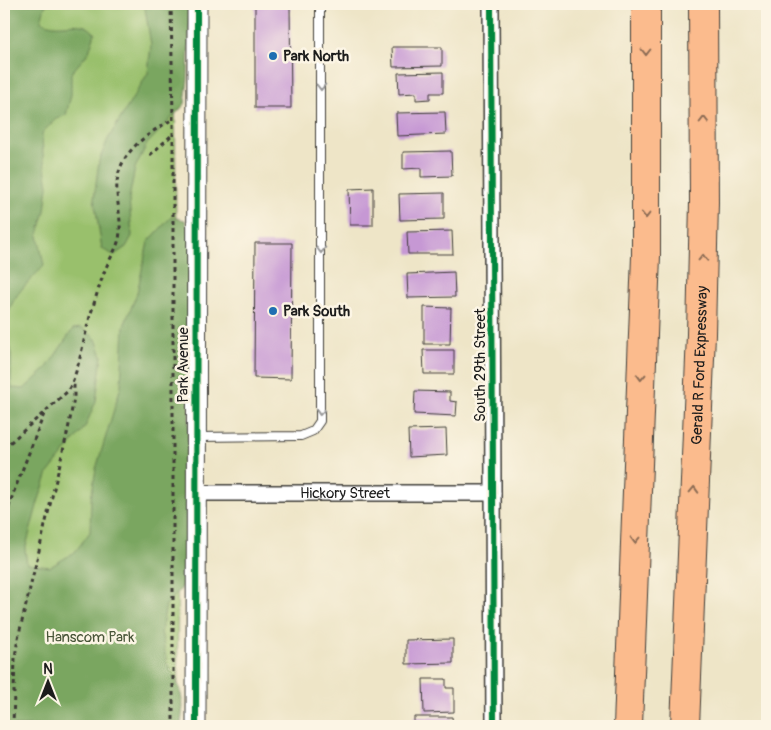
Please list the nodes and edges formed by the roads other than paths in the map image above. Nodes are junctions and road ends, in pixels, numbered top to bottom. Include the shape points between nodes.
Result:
1 (197, 4) edge
2 (320, 4) edge
3 (491, 4) edge
4 (646, 4) edge
5 (704, 4) edge
6 (196, 437) junction
7 (196, 493) junction
8 (493, 494) junction
9 (693, 539) junction
10 (632, 624) junction
11 (196, 726) edge
12 (494, 726) edge
13 (615, 726) edge
14 (628, 726) edge
15 (685, 726) edge
16 (704, 726) edge

1 - 6 street, Park Avenue
2 -> 6 lane via 320,421 313,431 301,436
3 - 8 street, South 29th Street
4 -> 10 highway via 646,256
9 -> 5 highway, Gerald R Ford Expressway via 704,202
6 - 7 street, Park Avenue
7 - 8 street, Hickory Street
7 - 11 street, Park Avenue
8 - 12 street, South 29th Street
9 - 15 highway, Gerald R Ford Expressway
9 - 16 highway via 706,684
10 - 13 highway
10 - 14 highway

